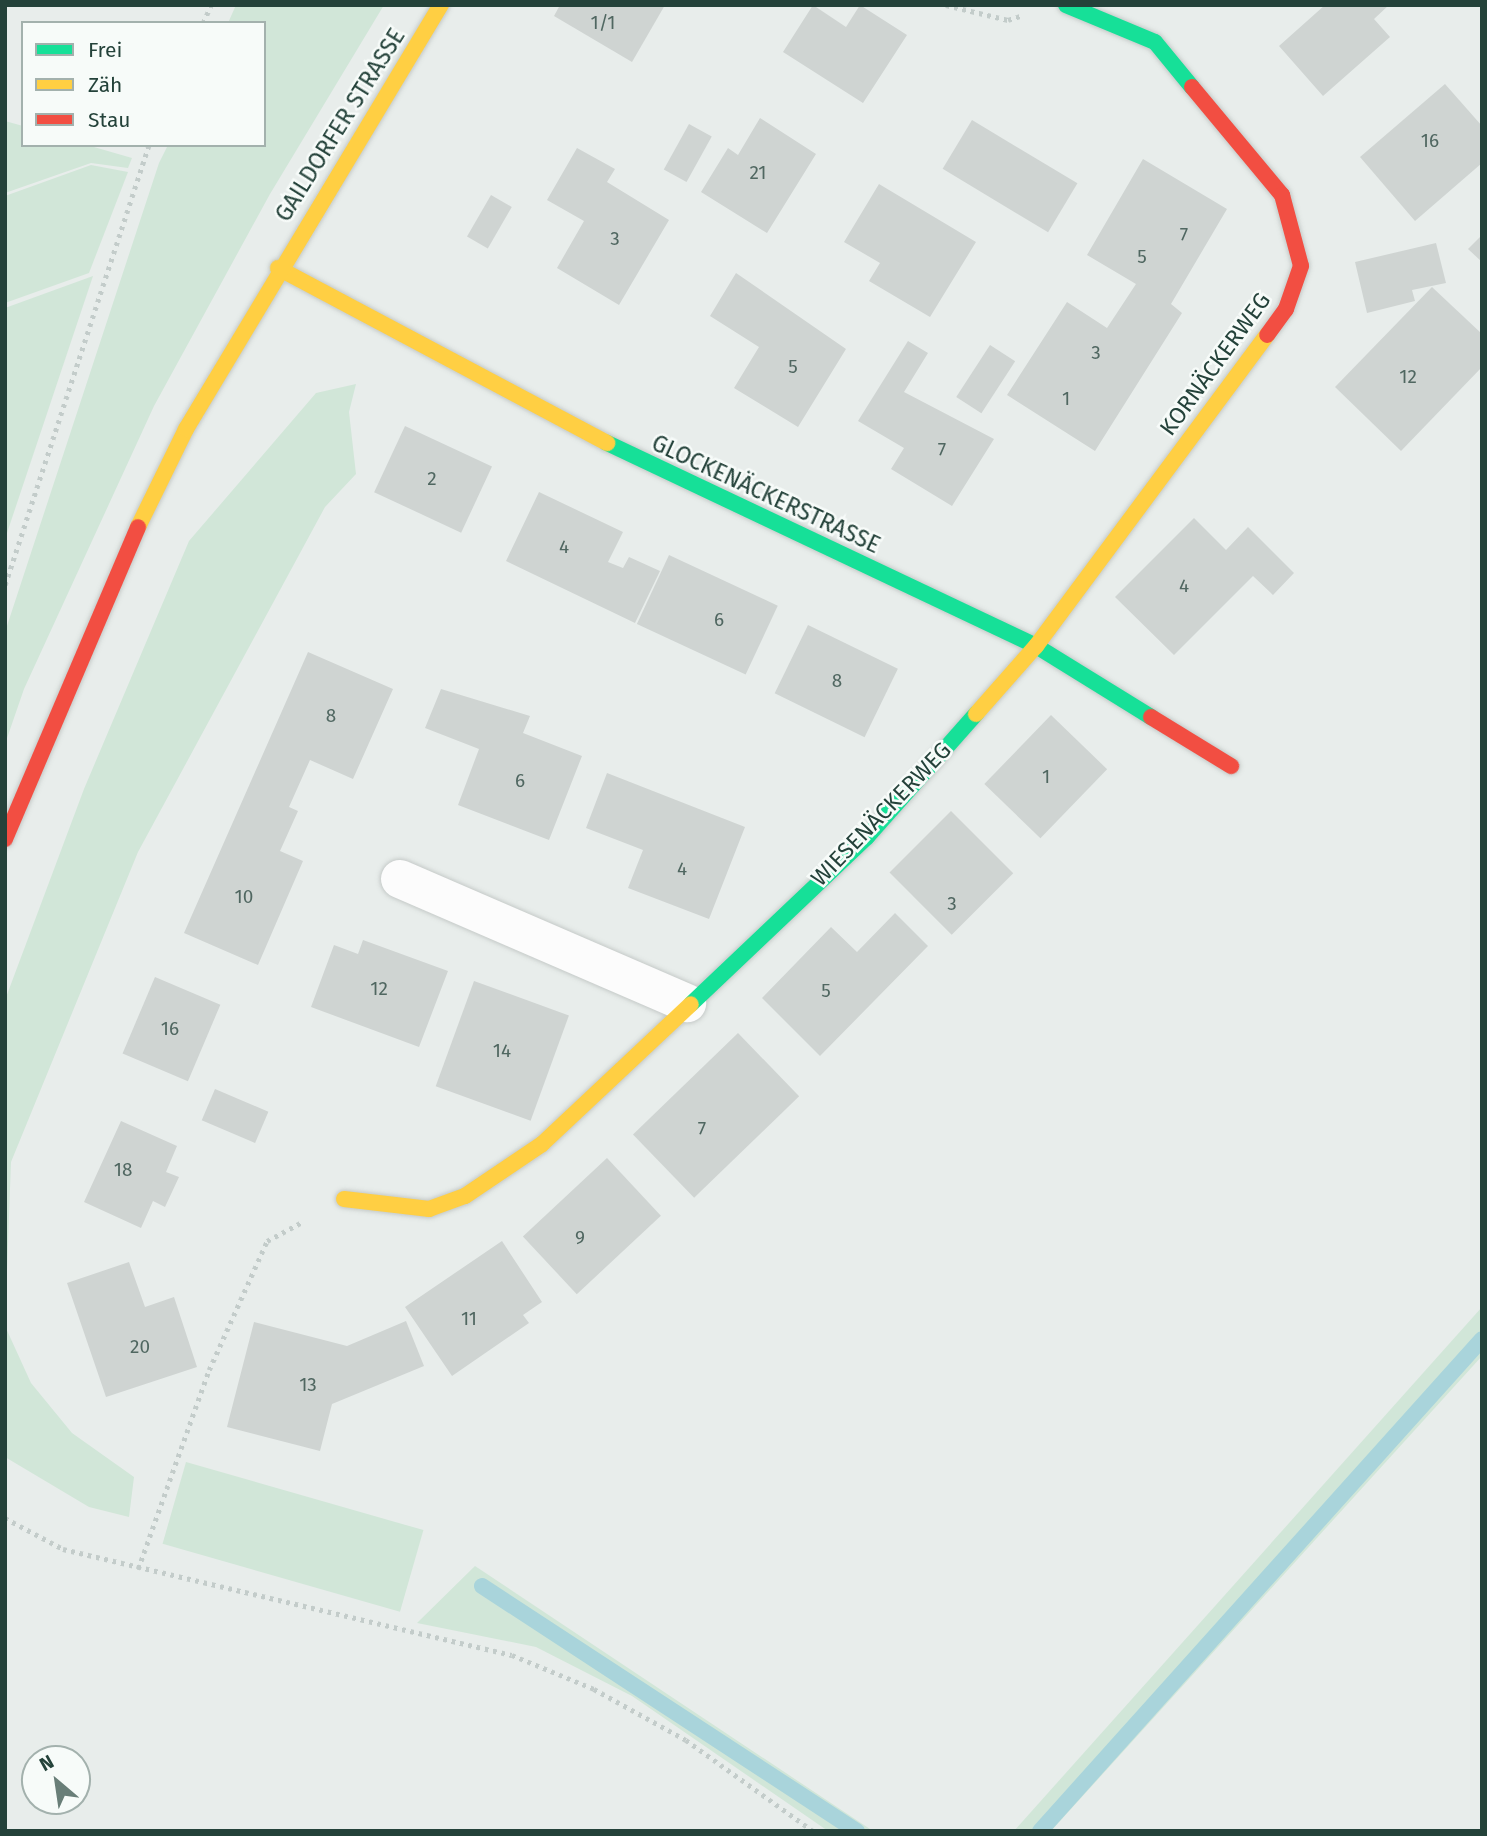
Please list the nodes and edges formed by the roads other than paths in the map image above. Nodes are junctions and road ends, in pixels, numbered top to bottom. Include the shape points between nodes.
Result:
1 (441, 5) edge
2 (1066, 5) edge
3 (278, 268) junction
4 (1036, 646) junction
5 (1231, 766) dead end
6 (5, 839) edge
7 (400, 879) dead end
8 (687, 1003) junction
9 (344, 1199) road end

1 - 3 street, GAILDORFER STRASSE
2 - 4 street, KORNÄCKERWEG via 1155,43 1282,195 1301,266 1286,309
3 - 4 street, GLOCKENÄCKERSTRASSE via 672,478
3 - 6 street, GAILDORFER STRASSE via 186,429 110,584
4 - 5 street, GLOCKENÄCKERSTRASSE
4 - 8 street, WIESENÄCKERWEG via 867,837
7 - 8 street
8 - 9 street, WIESENÄCKERWEG via 542,1143 465,1196 429,1209

